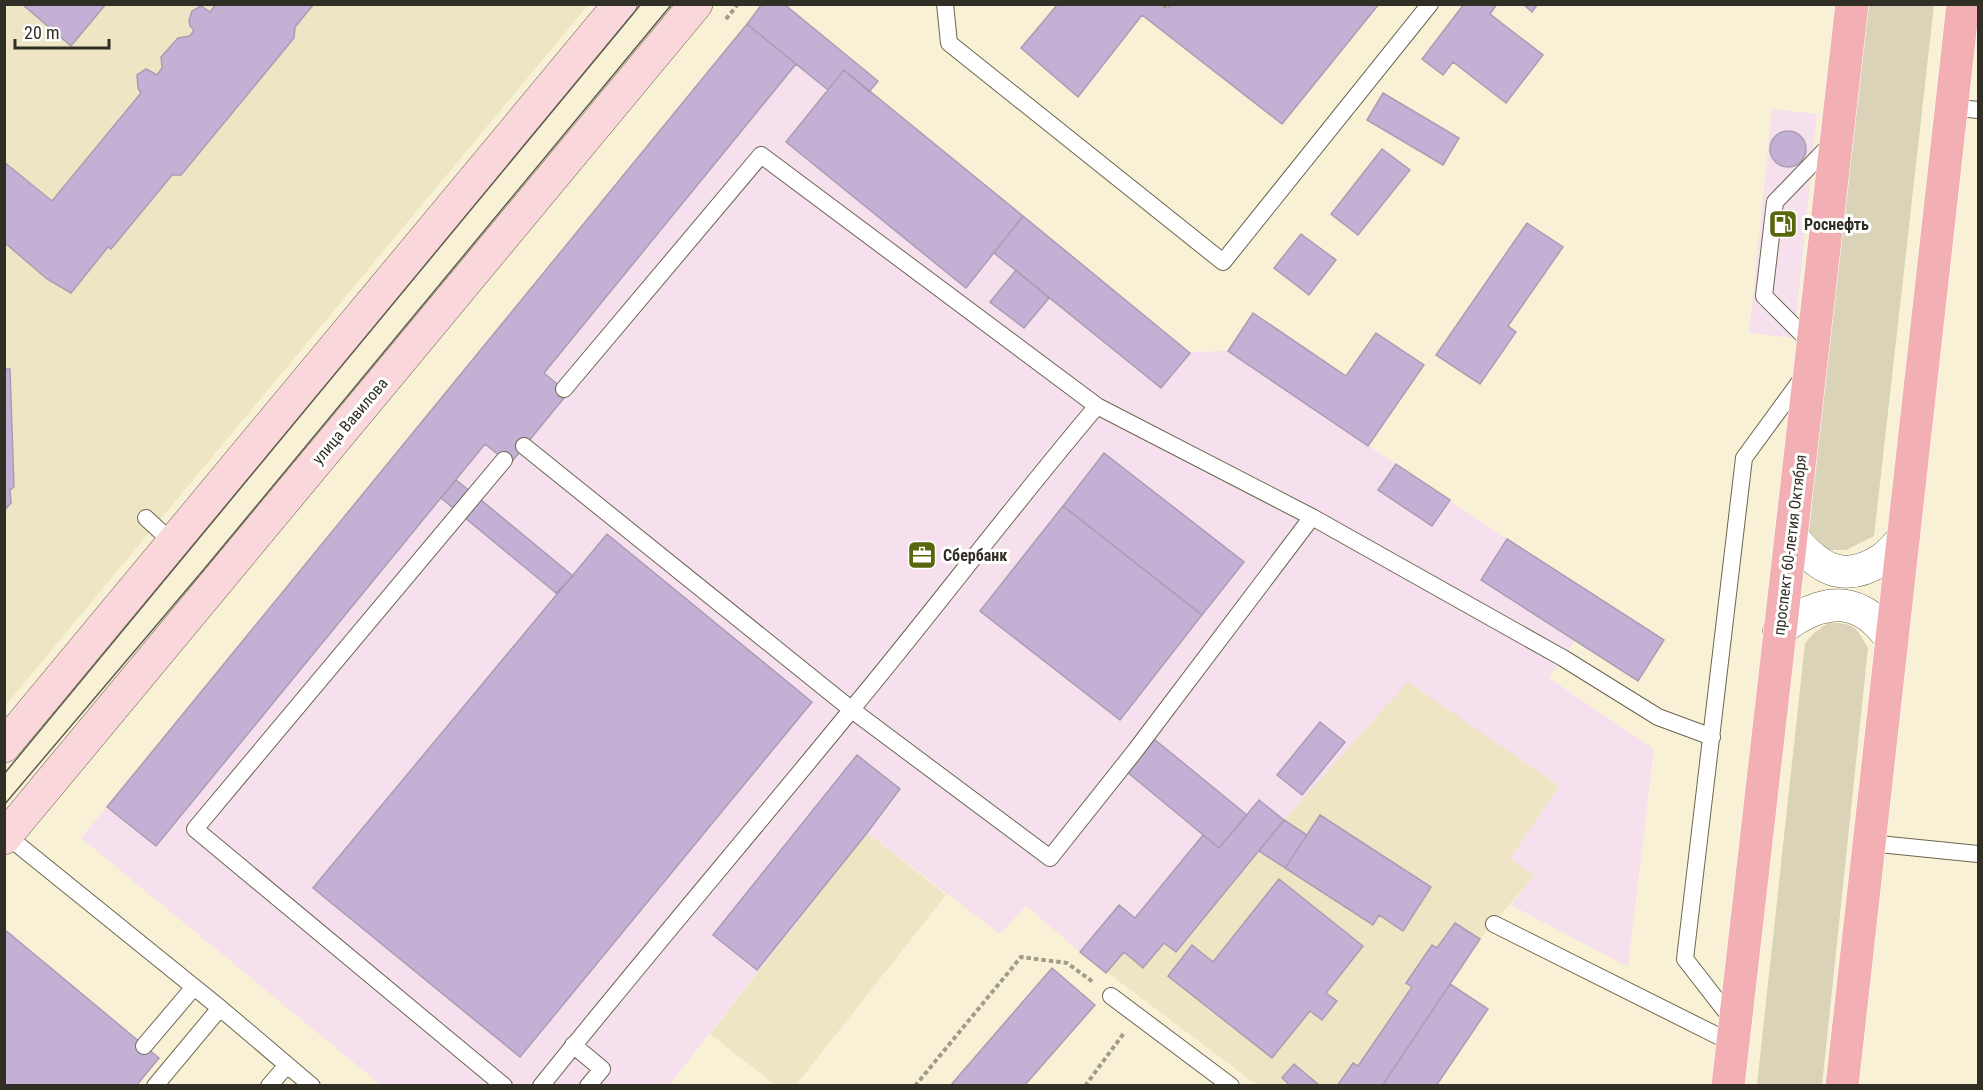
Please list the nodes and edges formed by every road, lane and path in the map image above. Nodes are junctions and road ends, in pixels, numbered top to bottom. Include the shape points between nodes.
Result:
1 (620, 4) edge
2 (696, 4) edge
3 (945, 4) edge
4 (1163, 4) edge
5 (1170, 4) edge
6 (1430, 4) edge
7 (1852, 4) edge
8 (1963, 4) edge
9 (1965, 108) edge
10 (1837, 138) junction
11 (1812, 356) junction
12 (564, 390) dead end
13 (1097, 406) junction
14 (524, 446) dead end
15 (504, 460) dead end
16 (1312, 517) junction
17 (146, 519) dead end
18 (1792, 536) junction
19 (1902, 540) junction
20 (173, 543) junction
21 (1779, 632) junction
22 (1892, 640) junction
23 (852, 710) junction
24 (1712, 737) junction
25 (4, 746) edge
26 (5, 837) edge
27 (1869, 843) junction
28 (1978, 854) edge
29 (1494, 924) dead end
30 (194, 987) junction
31 (1111, 996) joint
32 (220, 1008) junction
33 (1137, 1016) junction
34 (1734, 1033) junction
35 (573, 1045) junction
36 (144, 1046) dead end
37 (287, 1065) junction
38 (155, 1086) edge
39 (268, 1086) edge
40 (312, 1086) edge
41 (504, 1086) edge
42 (541, 1086) edge
43 (588, 1086) edge
44 (915, 1086) edge
45 (1085, 1086) edge
46 (1231, 1086) edge
47 (1728, 1086) edge
48 (1842, 1086) edge

1 - 20 main road
2 - 26 main road, улица Вавилова
3 - 6 lane via 950,43 1223,262
4 - 5 path via 1167,8
7 - 10 main road, проспект 60-летия Октября
8 - 9 main road
9 - 19 main road
10 - 11 main road, проспект 60-летия Октября
10 - 11 lane via 1775,202 1773,213 1764,296
11 - 18 main road, проспект 60-летия Октября
11 - 24 lane via 1744,458
12 - 13 lane via 761,155
13 - 16 lane
13 - 23 lane
14 - 23 lane
15 - 41 lane via 195,829
16 - 23 lane via 1050,858
16 - 24 lane via 1563,658 1658,717
17 - 20 lane
18 - 19 street via 1806,554 1824,567 1842,572 1883,559
18 - 21 main road, проспект 60-летия Октября
19 - 22 main road
20 - 25 main road
21 - 22 street via 1796,617 1838,605 1861,610
21 - 34 main road, проспект 60-летия Октября
22 - 27 main road
23 - 35 lane
24 - 34 lane via 1685,959
26 - 30 lane
27 - 28 lane
27 - 48 main road
29 - 34 lane
30 - 32 lane
30 - 36 lane
31 - 33 lane
31 - 44 path via 1067,963 1022,957
32 - 37 lane
32 - 38 lane
33 - 45 path
33 - 46 lane
34 - 47 main road, проспект 60-летия Октября
35 - 42 lane
35 - 43 lane via 602,1069
37 - 39 lane
37 - 40 lane

